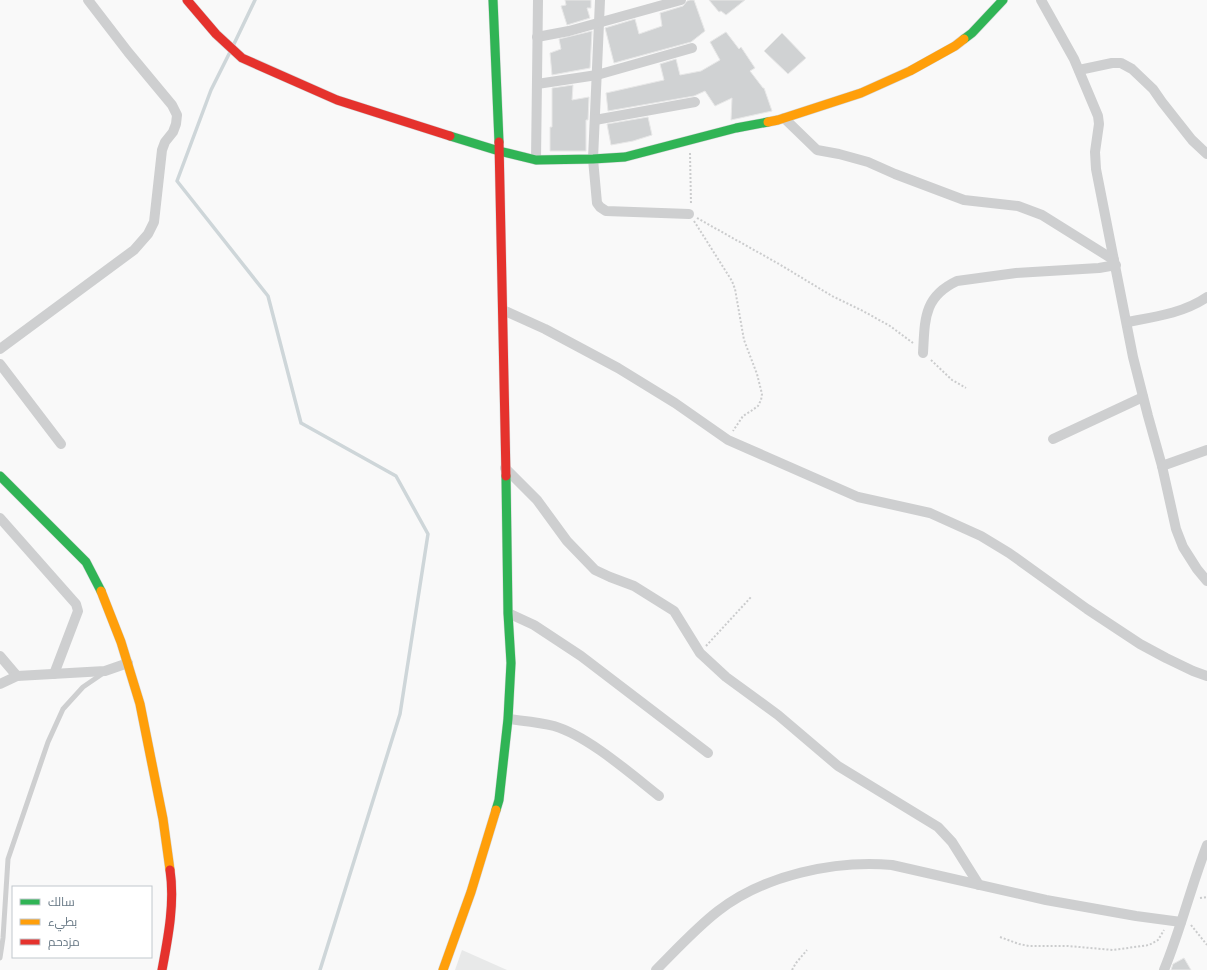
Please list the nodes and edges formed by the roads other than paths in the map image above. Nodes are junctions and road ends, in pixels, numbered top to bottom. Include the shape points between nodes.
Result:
1 (88, 0) edge
2 (188, 0) edge
3 (493, 0) edge
4 (538, 0) edge
5 (600, 0) edge
6 (681, 0) edge
7 (1003, 0) edge
8 (1041, 0) edge
9 (598, 23) junction
10 (537, 36) junction
11 (692, 48) dead end
12 (1079, 70) junction
13 (597, 75) junction
14 (537, 84) junction
15 (695, 102) dead end
16 (784, 118) junction
17 (595, 120) junction
18 (499, 151) junction
19 (1207, 154) edge
20 (536, 160) junction
21 (593, 160) junction
22 (689, 214) road end
23 (1115, 262) junction
24 (1207, 297) edge
25 (503, 310) junction
26 (1126, 322) junction
27 (0, 349) edge
28 (923, 353) road end
29 (0, 364) edge
30 (1143, 397) junction
31 (1053, 439) dead end
32 (61, 444) dead end
33 (1207, 450) edge
34 (1162, 466) junction
35 (505, 468) junction
36 (0, 476) edge
37 (0, 518) edge
38 (1207, 581) edge
39 (508, 613) junction
40 (0, 656) edge
41 (128, 663) junction
42 (105, 672) junction
43 (54, 674) junction
44 (18, 676) junction
45 (1207, 676) edge
46 (0, 684) edge
47 (508, 719) junction
48 (708, 753) dead end
49 (659, 796) dead end
50 (1207, 845) edge
51 (979, 885) junction
52 (1182, 919) junction
53 (0, 958) edge
54 (162, 970) edge
55 (443, 970) edge
56 (656, 970) edge
57 (1164, 970) edge

1 - 27 street via 172,105 177,115 173,132 162,150 154,222 148,234 134,250
2 - 18 street via 216,34 242,58 337,100
3 - 18 street
4 - 10 street
5 - 9 street
6 - 9 street
7 - 16 street via 972,33 938,56 861,93
8 - 12 street
9 - 10 street
9 - 13 street
10 - 14 street
11 - 13 street
12 - 19 street via 1112,63 1121,63 1132,69 1153,89 1192,140
12 - 23 street via 1098,116 1096,169
13 - 14 street
13 - 17 street
14 - 20 street
15 - 17 street
16 - 21 street via 625,157
16 - 23 street via 817,150 863,160 964,200 1031,209
17 - 21 street
18 - 20 street
18 - 25 street
20 - 21 street
21 - 22 street via 598,203 606,211
23 - 26 street
23 - 28 street via 1099,268 1022,272 978,277 950,284 938,294 926,313
24 - 26 street via 1165,315
25 - 35 street
25 - 45 street via 618,368 728,440 858,497 930,513 981,536 1140,644
26 - 30 street
29 - 32 street
30 - 31 street
30 - 34 street
33 - 34 street
34 - 38 street via 1176,529 1183,547
35 - 39 street
35 - 51 street via 536,500 567,541 595,570 634,586 674,611 700,653 726,677 778,715 830,760 938,828 952,842
36 - 41 street via 86,562 101,590
37 - 43 street via 76,604 78,611
39 - 47 street via 511,663
39 - 48 street via 540,629 581,656
40 - 44 street
41 - 42 street
41 - 54 street via 147,735 172,884 168,939
42 - 43 street
42 - 53 lane via 83,687 63,709 48,742 8,859
43 - 44 street
44 - 46 street
47 - 49 street via 554,726 570,732
47 - 55 street via 499,800 471,892
50 - 52 street
51 - 52 street via 1091,909 1168,920
51 - 56 street via 892,865 859,864 824,868 772,882 742,895 712,916
52 - 57 street

